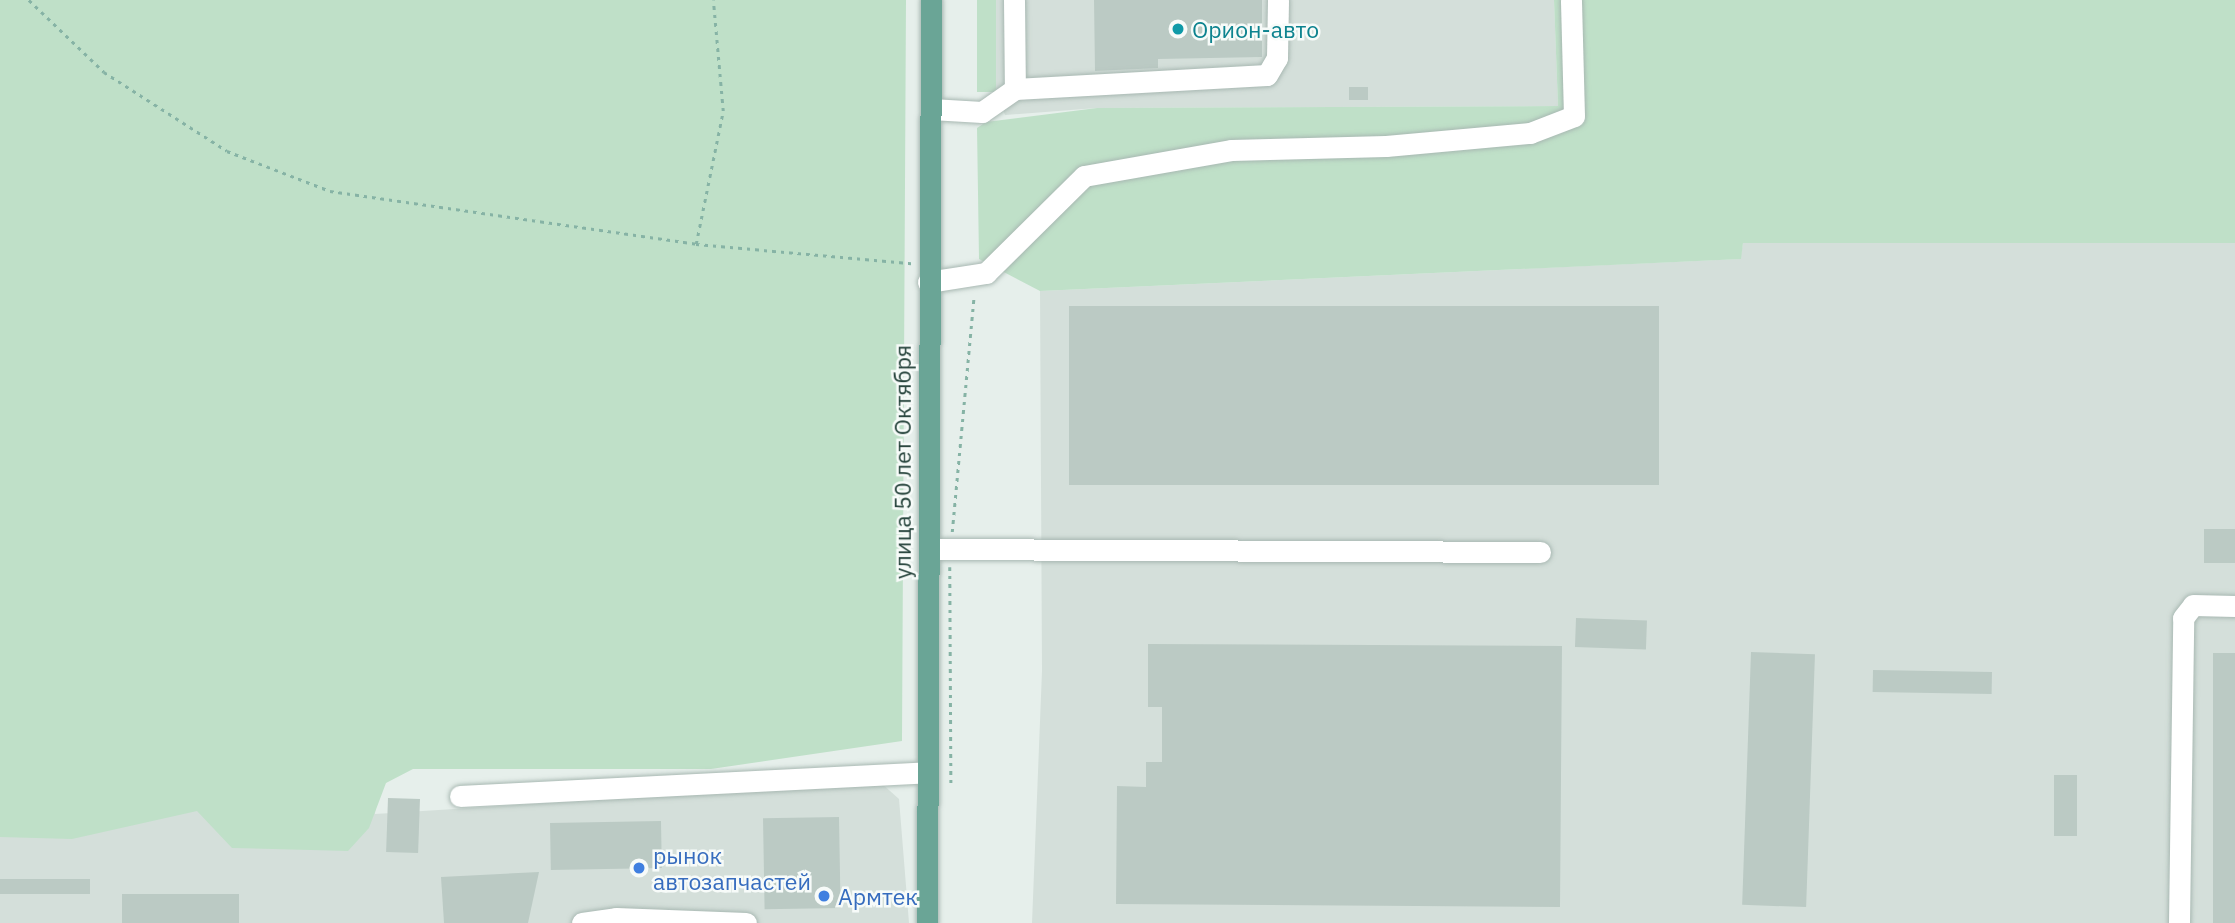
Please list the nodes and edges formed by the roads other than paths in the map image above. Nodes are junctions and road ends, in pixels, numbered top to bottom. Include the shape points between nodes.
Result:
1 (931, 0) edge
2 (1014, 0) edge
3 (1278, 0) edge
4 (1570, 0) edge
5 (1015, 89) junction
6 (931, 109) junction
7 (928, 273) junction
8 (929, 550) junction
9 (1540, 552) dead end
10 (2235, 606) edge
11 (928, 772) junction
12 (460, 796) dead end
13 (582, 923) edge
14 (746, 923) edge
15 (927, 923) edge
16 (2179, 923) edge

1 - 6 main road, улица 50 лет Октября
2 - 5 lane
3 - 5 lane via 1278,58 1267,75
4 - 7 lane via 1574,116 1530,133 1385,146 1231,150 1084,176 986,273
5 - 6 lane via 975,110
6 - 7 main road, улица 50 лет Октября
7 - 8 main road, улица 50 лет Октября
8 - 9 lane
8 - 11 main road, улица 50 лет Октября
10 - 16 lane via 2193,605 2183,618
11 - 12 lane
11 - 15 main road, улица 50 лет Октября
13 - 14 lane via 616,918

